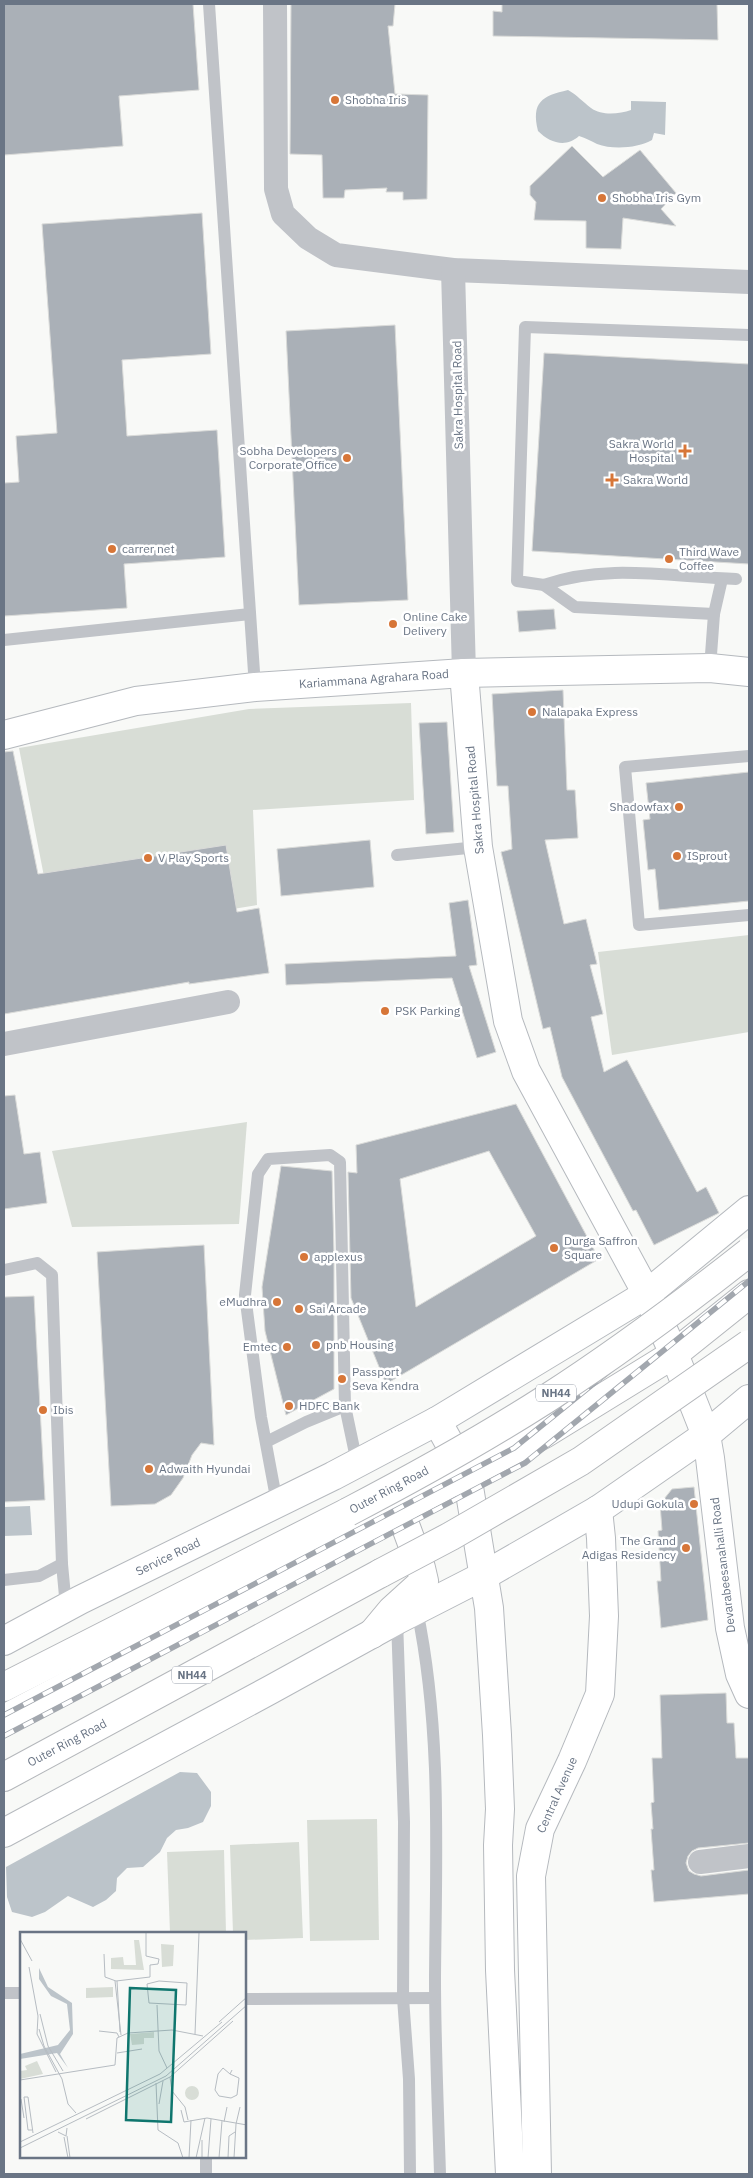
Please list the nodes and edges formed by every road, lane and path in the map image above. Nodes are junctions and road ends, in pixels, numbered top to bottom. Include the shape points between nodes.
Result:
1 (210, 4) edge
2 (275, 4) edge
3 (454, 270) junction
4 (749, 282) edge
5 (749, 335) edge
6 (722, 578) junction
7 (736, 579) dead end
8 (544, 585) junction
9 (250, 614) junction
10 (714, 614) junction
11 (4, 640) edge
12 (710, 668) junction
13 (749, 672) edge
14 (464, 673) junction
15 (255, 687) junction
16 (4, 735) edge
17 (749, 756) edge
18 (478, 847) junction
19 (397, 855) dead end
20 (749, 915) edge
21 (228, 1002) dead end
22 (4, 1044) edge
23 (749, 1210) edge
24 (749, 1252) edge
25 (4, 1270) edge
26 (647, 1294) junction
27 (749, 1294) edge
28 (749, 1344) edge
29 (674, 1354) junction
30 (749, 1399) edge
31 (345, 1406) junction
32 (437, 1421) junction
33 (706, 1435) junction
34 (266, 1442) junction
35 (357, 1464) junction
36 (467, 1475) junction
37 (277, 1503) junction
38 (598, 1510) junction
39 (400, 1511) junction
40 (62, 1564) junction
41 (485, 1575) junction
42 (4, 1580) edge
43 (66, 1607) junction
44 (407, 1615) junction
45 (372, 1634) junction
46 (4, 1641) edge
47 (4, 1686) edge
48 (749, 1694) edge
49 (4, 1719) edge
50 (4, 1777) edge
51 (4, 1833) edge
52 (749, 1856) edge
53 (700, 1862) dead end
54 (4, 1992) edge
55 (20, 1993) edge
56 (403, 1998) junction
57 (435, 1998) junction
58 (246, 1999) edge
59 (206, 2158) edge
60 (206, 2174) edge
61 (410, 2174) edge
62 (440, 2174) edge
63 (510, 2174) edge
64 (538, 2174) edge

1 - 9 lane
2 - 3 street via 276,189 284,214 308,238 336,255
3 - 4 street
3 - 14 street, Sakra Hospital Road
5 - 8 lane via 525,327 517,581
6 - 7 lane
6 - 8 lane via 610,573 566,577
6 - 10 lane
8 - 10 lane via 575,607
9 - 11 lane
9 - 15 lane
10 - 12 lane
12 - 13 main road, Kariammana Agrahara Road
12 - 14 main road, Kariammana Agrahara Road
14 - 15 main road, Kariammana Agrahara Road
14 - 18 main road, Sakra Hospital Road
15 - 16 main road, Kariammana Agrahara Road via 136,701
17 - 20 lane via 625,766 639,925
18 - 19 lane
18 - 26 main road, Sakra Hospital Road via 508,1021 526,1072
21 - 22 street
23 - 26 main road, Service Road
24 - 47 main road, Outer Ring Road / NH44, bridge via 607,1359 479,1440 348,1512
25 - 40 lane via 36,1263 52,1276
26 - 29 main road, Sakra Hospital Road
26 - 32 main road, Service Road
27 - 29 main road
28 - 50 main road, Outer Ring Road / NH44, bridge via 581,1461 451,1536
29 - 33 main road, Devarabeesanahalli Road
29 - 36 main road via 544,1434
30 - 33 main road
31 - 34 lane
31 - 34 lane via 340,1162 330,1155 268,1159 258,1174 245,1295
31 - 35 lane
32 - 35 main road, Service Road
32 - 36 main road
33 - 38 main road
33 - 48 main road, Devarabeesanahalli Road via 730,1628 740,1674
34 - 37 lane
35 - 37 main road, Service Road
36 - 39 main road
36 - 41 main road
37 - 43 main road, Service Road
38 - 41 main road
38 - 64 main road, Central Avenue via 604,1616 600,1694 540,1829 531,1876
39 - 45 main road via 424,1581 392,1610
39 - 49 main road
40 - 42 lane via 39,1576
40 - 43 lane
41 - 44 main road
41 - 63 main road via 497,1735 500,1970
43 - 46 main road, Service Road
44 - 45 main road
44 - 56 lane
44 - 57 lane via 432,1705
45 - 51 main road
52 - 53 street
54 - 55 lane
56 - 57 lane
56 - 58 lane
56 - 61 lane
57 - 62 lane
59 - 60 lane

